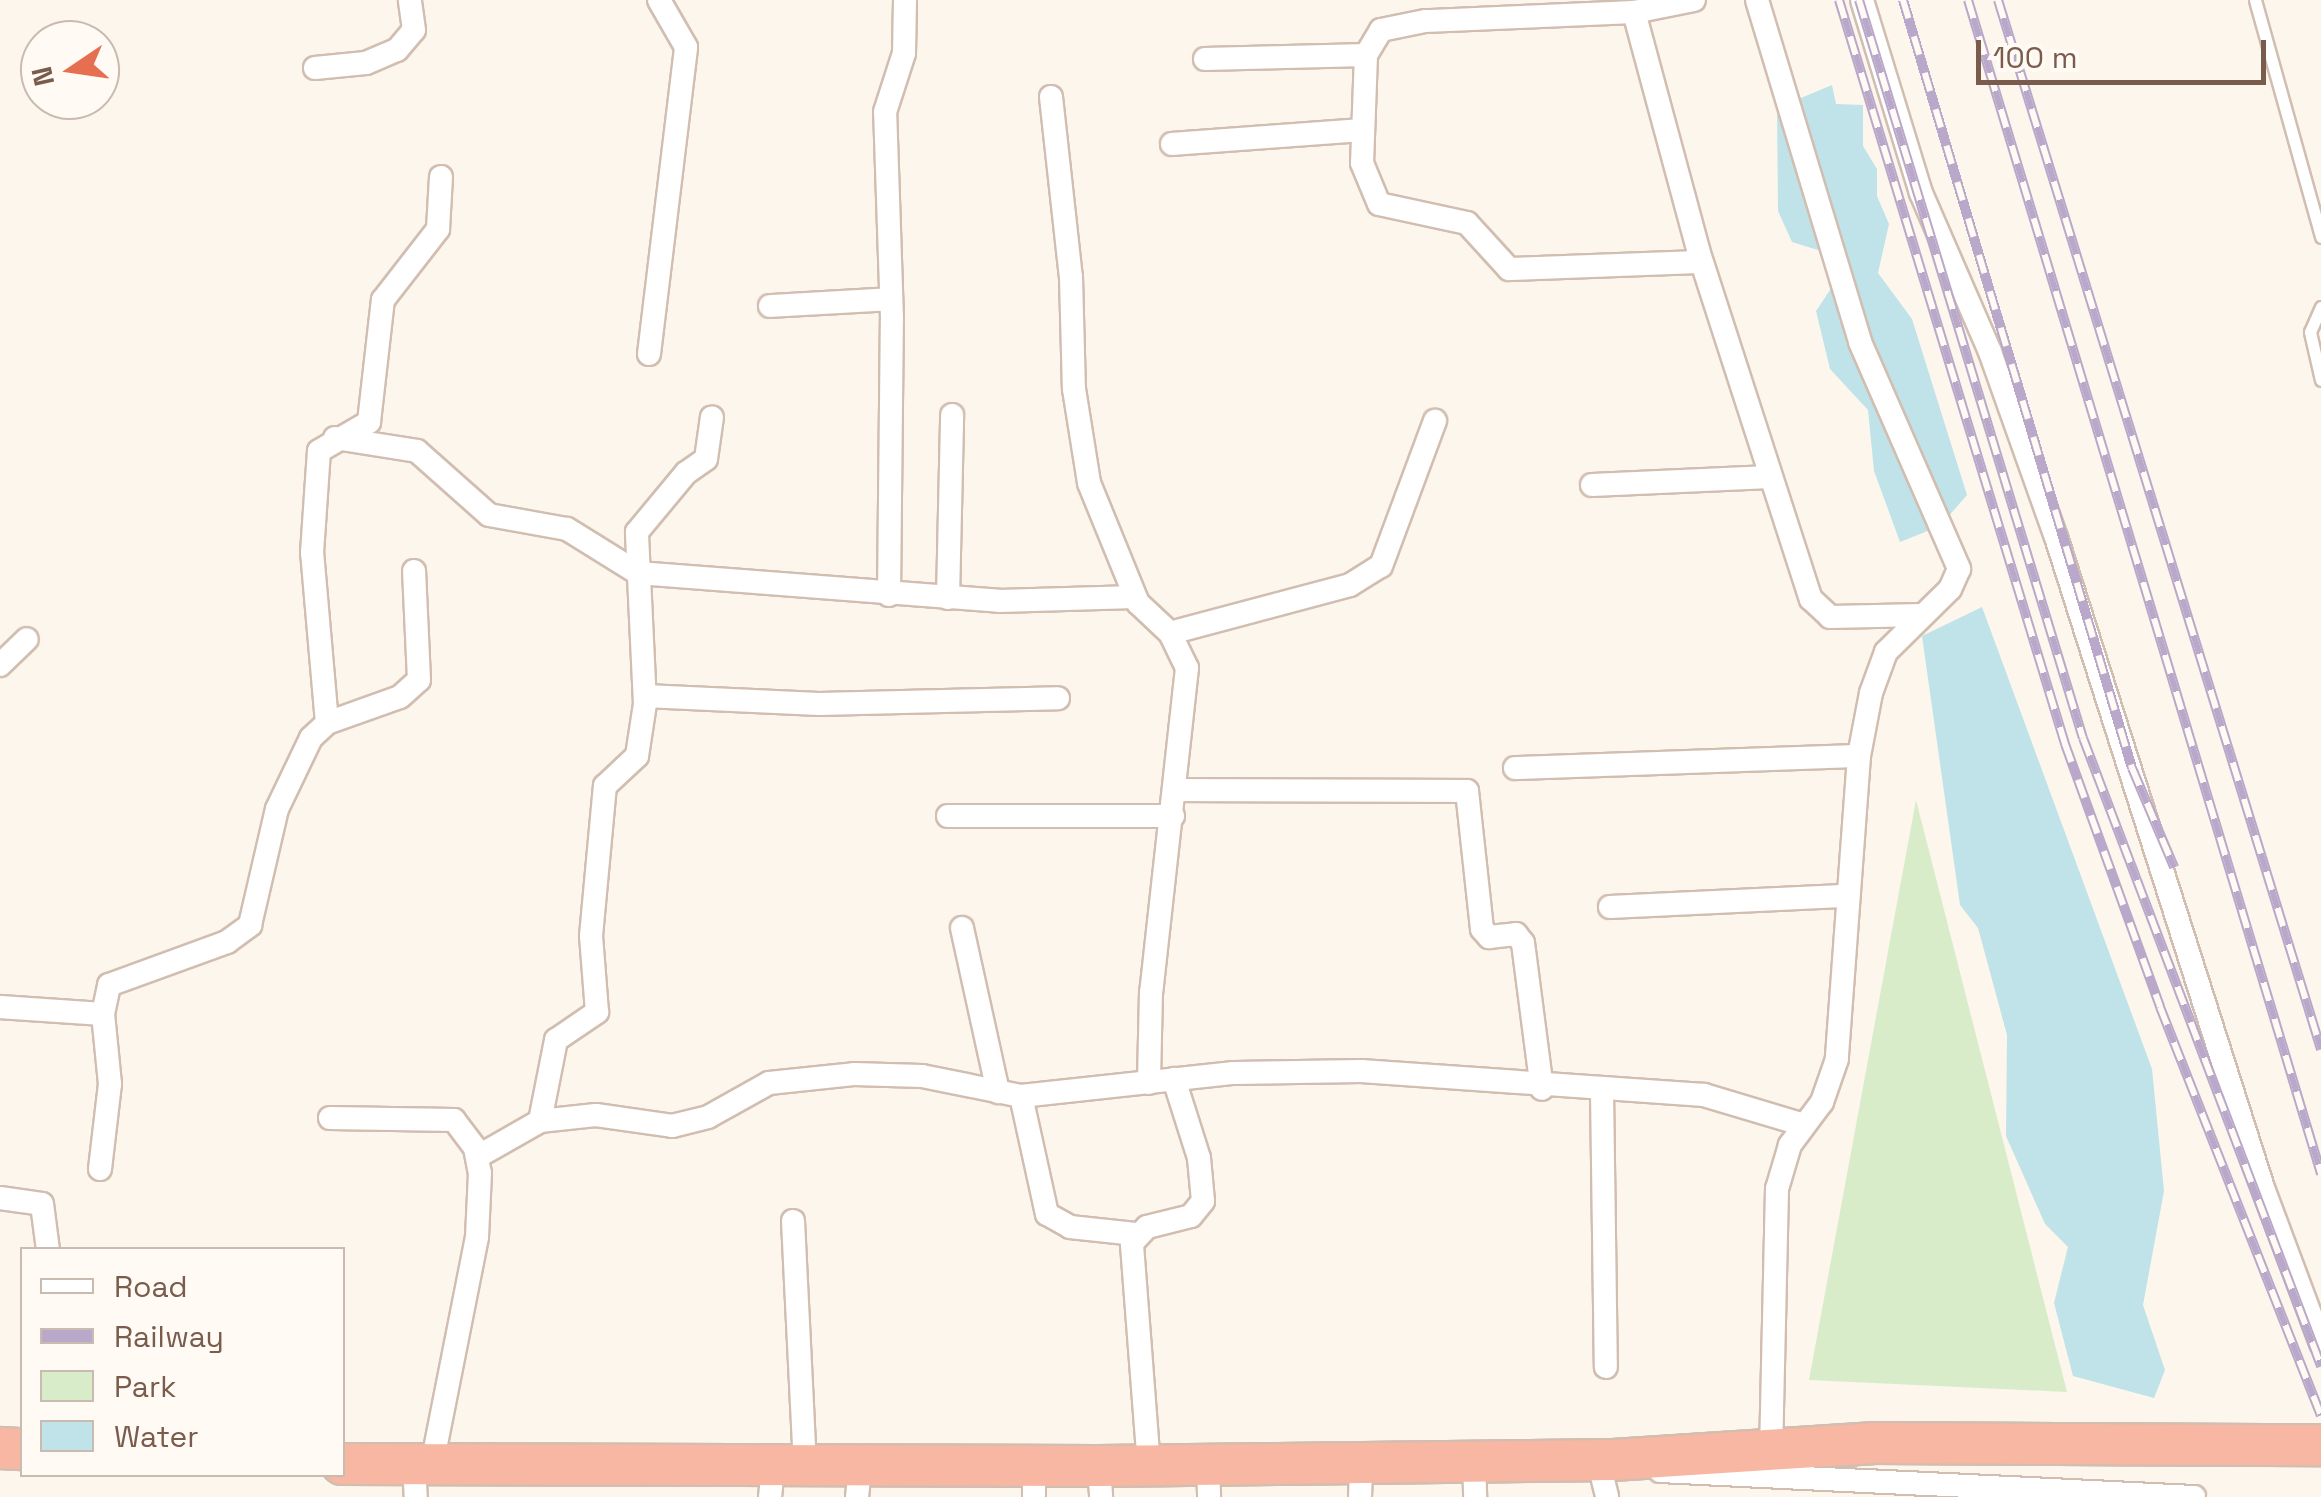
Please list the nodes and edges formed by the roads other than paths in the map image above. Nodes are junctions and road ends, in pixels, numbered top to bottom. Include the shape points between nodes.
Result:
1 (410, 0) edge
2 (659, 0) edge
3 (905, 0) edge
4 (1694, 0) edge
5 (1757, 0) edge
6 (1862, 0) edge
7 (2255, 0) edge
8 (1625, 8) edge
9 (1366, 55) junction
10 (1204, 60) dead end
11 (314, 68) dead end
12 (1050, 97) dead end
13 (1362, 130) junction
14 (1172, 144) dead end
15 (441, 176) dead end
16 (2318, 216) edge
17 (2321, 236) edge
18 (1702, 262) junction
19 (891, 300) junction
20 (770, 306) dead end
21 (2321, 307) edge
22 (649, 354) dead end
23 (2321, 380) edge
24 (952, 414) dead end
25 (712, 417) dead end
26 (1435, 420) dead end
27 (335, 438) junction
28 (1770, 478) junction
29 (1592, 485) dead end
30 (414, 571) dead end
31 (638, 573) junction
32 (889, 595) junction
33 (1135, 597) junction
34 (948, 598) junction
35 (1922, 614) junction
36 (1170, 633) junction
37 (27, 639) dead end
38 (0, 665) edge
39 (645, 696) junction
40 (1058, 698) dead end
41 (327, 724) junction
42 (1859, 756) junction
43 (1515, 768) dead end
44 (1175, 790) junction
45 (948, 816) dead end
46 (1172, 816) junction
47 (1847, 896) junction
48 (1610, 908) dead end
49 (962, 928) dead end
50 (0, 1006) edge
51 (103, 1014) junction
52 (1174, 1079) junction
53 (1148, 1083) junction
54 (1542, 1088) junction
55 (1602, 1090) junction
56 (1009, 1094) junction
57 (330, 1118) dead end
58 (540, 1121) junction
59 (1804, 1125) junction
60 (477, 1158) junction
61 (100, 1169) dead end
62 (0, 1198) edge
63 (793, 1221) dead end
64 (1136, 1234) junction
65 (48, 1247) edge
66 (2321, 1343) edge
67 (1606, 1367) dead end
68 (2321, 1444) edge
69 (1771, 1448) junction
70 (345, 1464) edge
71 (1149, 1466) junction
72 (1606, 1472) edge
73 (421, 1475) edge
74 (783, 1477) edge
75 (1474, 1479) edge
76 (1360, 1480) edge
77 (1209, 1481) edge
78 (858, 1482) edge
79 (1034, 1482) edge
80 (1100, 1482) edge
81 (1733, 1488) edge
82 (1863, 1489) edge
83 (2194, 1497) edge

1 - 11 street via 414,30 397,50 366,63
2 - 22 street via 686,47
3 - 19 street via 904,52 885,112
4 - 8 street
5 - 35 street via 1860,342 1957,551 1959,569 1950,588
6 - 66 street via 1921,193 1990,352 2056,537 2263,1188
7 - 16 lane
8 - 9 street via 1398,24 1371,40
8 - 18 street
9 - 10 street
9 - 13 street
12 - 33 street via 1081,442 1101,523
13 - 14 street
13 - 18 street via 1364,180 1378,204 1467,223 1509,268
15 - 27 street via 438,230 383,300 369,422
16 - 17 lane
18 - 28 street
19 - 20 street
19 - 32 street
21 - 23 lane via 2310,332
24 - 34 street
25 - 31 street via 709,454 638,532
26 - 36 street via 1381,566 1350,585
27 - 31 street via 416,451 489,515 567,529
27 - 41 street via 319,452 312,553
28 - 29 street
28 - 35 street via 1819,611 1845,619
30 - 41 street via 418,680 400,697
31 - 32 street
31 - 39 street
32 - 34 street
33 - 34 street
33 - 36 street
35 - 42 street via 1886,652
36 - 44 street via 1184,659 1188,690
37 - 38 street
39 - 40 street via 819,704
39 - 58 street via 636,756 605,786 591,936 597,1012 556,1040
41 - 51 street via 290,775 250,925 227,942 120,976 103,997
42 - 43 street
42 - 47 street
44 - 46 street
44 - 54 street via 1466,792 1482,929 1490,936 1516,934 1523,943
45 - 46 street
46 - 53 street via 1151,992
47 - 48 street
47 - 59 street via 1837,1058 1827,1092
49 - 56 street
50 - 51 street
51 - 61 street via 110,1084
52 - 53 street
52 - 54 street via 1330,1070
52 - 64 street via 1199,1158 1202,1201 1191,1216
53 - 56 street
54 - 55 street
55 - 59 street via 1742,1102
55 - 67 street
56 - 58 street via 922,1076 854,1074 769,1083 708,1117 672,1126 596,1115
56 - 64 street via 1047,1214 1070,1227
57 - 60 street via 454,1120
58 - 60 street
59 - 69 street via 1790,1145 1777,1189
60 - 73 street via 477,1237
62 - 65 street via 42,1204
63 - 74 street
64 - 71 street via 1132,1260
68 - 69 highway
69 - 72 highway
70 - 73 highway
71 - 77 highway
71 - 80 highway
72 - 75 highway
72 - 81 street
73 - 74 highway
74 - 78 highway
75 - 76 highway
76 - 77 highway
78 - 79 highway
79 - 80 highway
81 - 82 street
82 - 83 street

